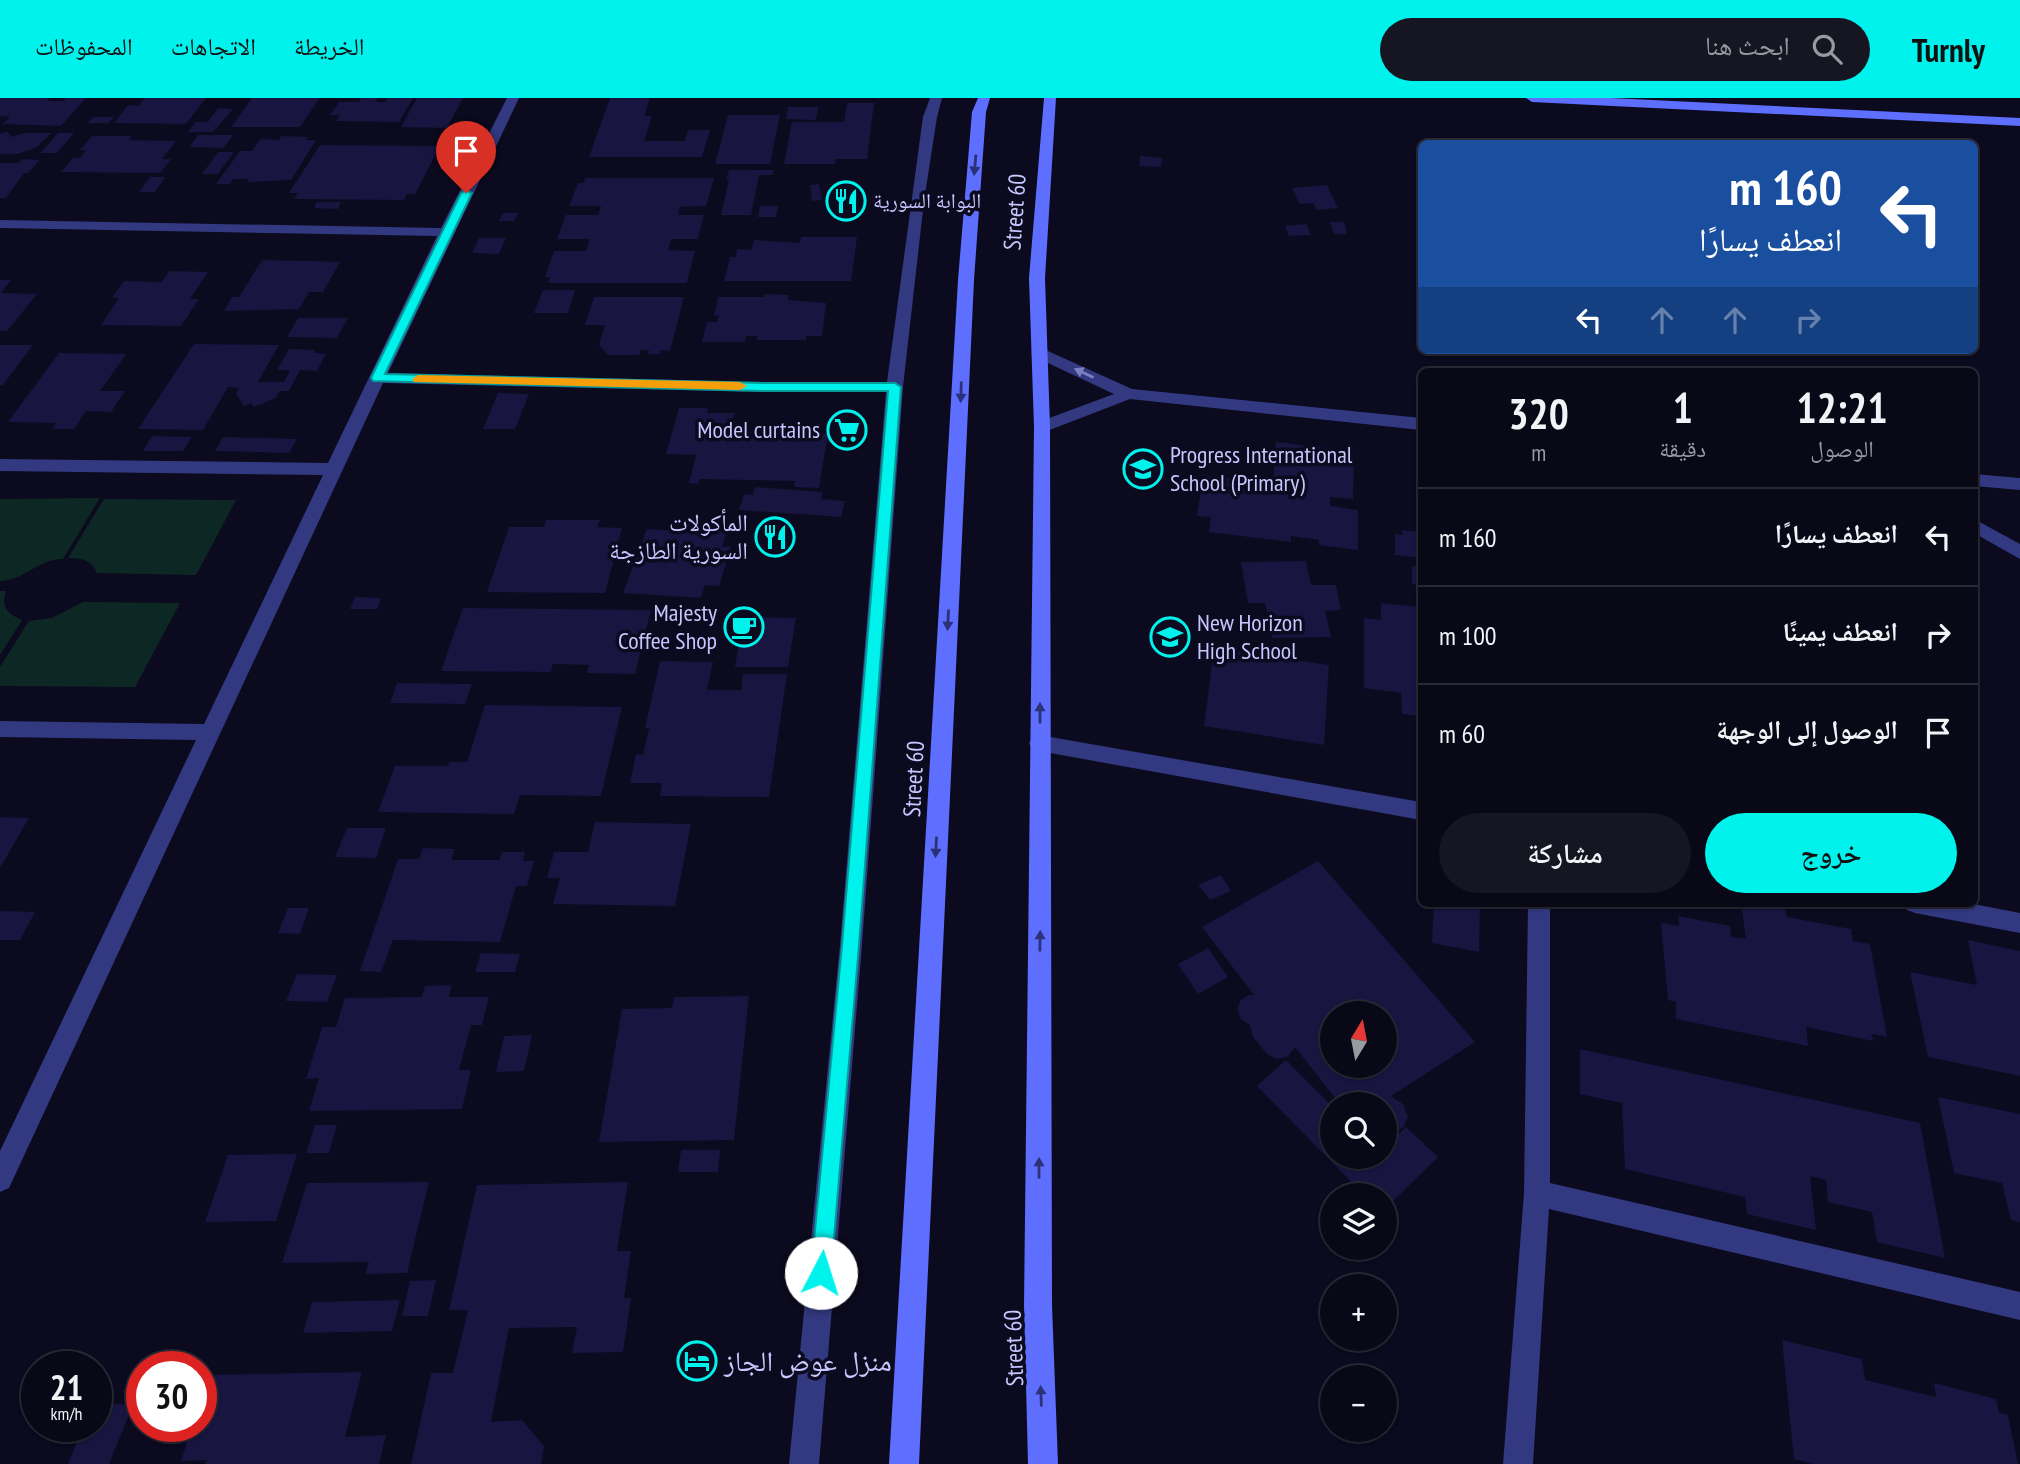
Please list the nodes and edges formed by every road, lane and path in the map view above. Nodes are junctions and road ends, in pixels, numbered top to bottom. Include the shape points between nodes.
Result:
1 (513, 98) edge
2 (936, 98) edge
3 (984, 98) edge
4 (1050, 98) edge
5 (1532, 98) edge
6 (2020, 122) edge
7 (0, 224) edge
8 (446, 232) junction
9 (1039, 352) junction
10 (377, 378) junction
11 (895, 387) junction
12 (1129, 394) junction
13 (1418, 424) edge
14 (1042, 427) junction
15 (0, 465) edge
16 (334, 469) junction
17 (1978, 480) edge
18 (2020, 484) edge
19 (1978, 527) edge
20 (2020, 552) edge
21 (0, 729) edge
22 (212, 732) junction
23 (1039, 743) junction
24 (1418, 810) edge
25 (1539, 907) edge
26 (1937, 907) edge
27 (2020, 923) edge
28 (0, 1180) edge
29 (1537, 1193) junction
30 (2020, 1306) edge
31 (804, 1464) edge
32 (904, 1464) edge
33 (1043, 1464) edge
34 (1518, 1464) edge

1 - 8 street
2 - 11 street
3 -> 32 main road, Street 60 via 979,112 966,280
4 - 9 main road, Street 60 via 1037,278
5 - 6 main road
7 - 8 street
8 - 10 street
12 -> 9 street
9 - 14 main road, Street 60
10 - 11 street
10 - 16 street
11 - 31 street
12 - 13 street
12 - 14 street
23 -> 14 main road, Street 60
15 - 16 street
16 - 22 street
17 - 18 street
19 - 20 street
21 - 22 street
22 - 28 street
23 - 24 street
33 -> 23 main road, Street 60 via 1038,1305
25 - 29 street
26 - 27 street
29 - 30 street
29 - 34 street

